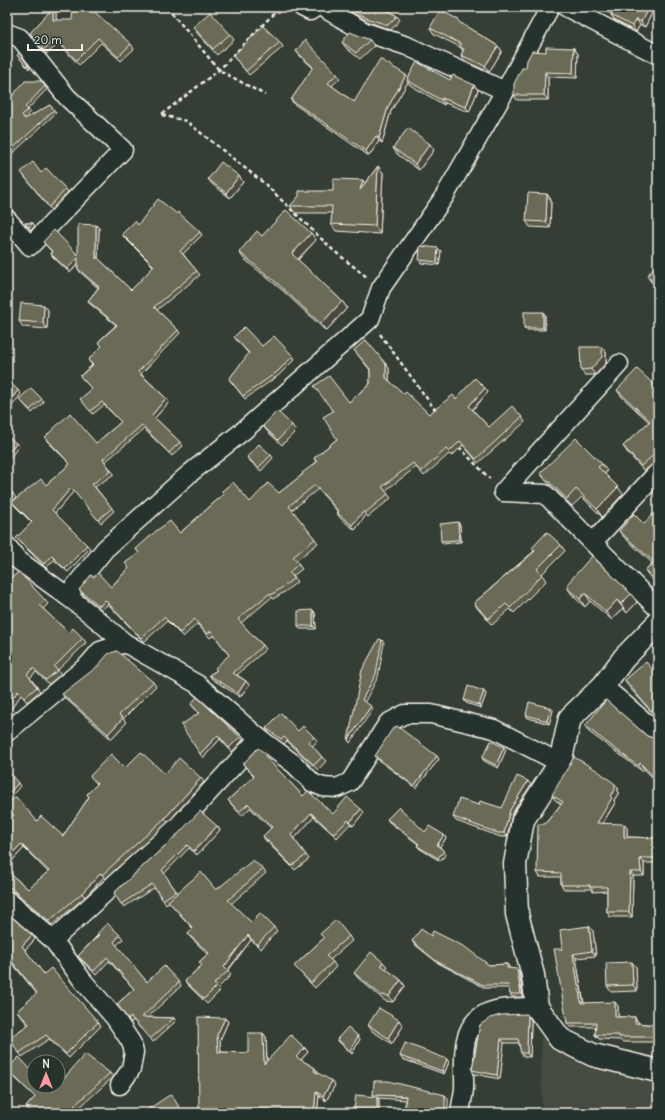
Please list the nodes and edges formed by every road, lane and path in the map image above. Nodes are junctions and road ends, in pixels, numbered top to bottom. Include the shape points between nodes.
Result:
1 (167, 7) edge
2 (280, 7) edge
3 (302, 7) edge
4 (316, 7) edge
5 (322, 7) edge
6 (550, 7) edge
7 (566, 7) edge
8 (7, 33) edge
9 (658, 55) edge
10 (219, 70) junction
11 (506, 91) junction
12 (265, 95) dead end
13 (7, 219) edge
14 (381, 288) junction
15 (370, 319) junction
16 (619, 364) dead end
17 (439, 416) edge
18 (455, 440) edge
19 (658, 472) edge
20 (503, 492) junction
21 (593, 542) junction
22 (7, 546) edge
23 (12, 565) edge
24 (67, 596) junction
25 (658, 609) edge
26 (658, 623) edge
27 (125, 644) junction
28 (603, 686) junction
29 (7, 732) edge
30 (658, 733) edge
31 (259, 738) junction
32 (560, 763) junction
33 (7, 900) edge
34 (54, 940) junction
35 (537, 1007) junction
36 (658, 1071) edge
37 (120, 1085) dead end
38 (460, 1113) edge

1 - 10 path
2 - 10 path
3 - 4 street via 310,11
5 - 11 street via 365,32 408,46
6 - 11 street
7 - 9 street
8 - 13 street via 20,38 67,97 123,150 30,246
10 - 12 path
10 - 14 path via 162,115 186,121 265,184 333,250
11 - 14 street via 444,197
14 - 15 street
15 - 17 path
15 - 24 street via 189,474 106,549
16 - 20 street
18 - 20 path via 462,452
19 - 21 street
20 - 21 street via 545,494
21 - 25 street
22 - 23 street
23 - 24 street
24 - 27 street
26 - 28 street via 624,658
27 - 29 street via 100,651 88,665
27 - 31 street via 197,684
28 - 30 street
28 - 32 street via 570,718
31 - 32 street via 294,764 313,783 323,787 337,788 350,782 388,723 405,714 431,714 494,729
31 - 34 street via 175,829
32 - 35 street via 524,820 515,864 517,914 533,976
33 - 34 street
34 - 37 street via 131,1042 134,1052 131,1069
35 - 36 street via 560,1039 593,1055
35 - 38 street via 501,1010 483,1015 471,1026 463,1053 464,1090

